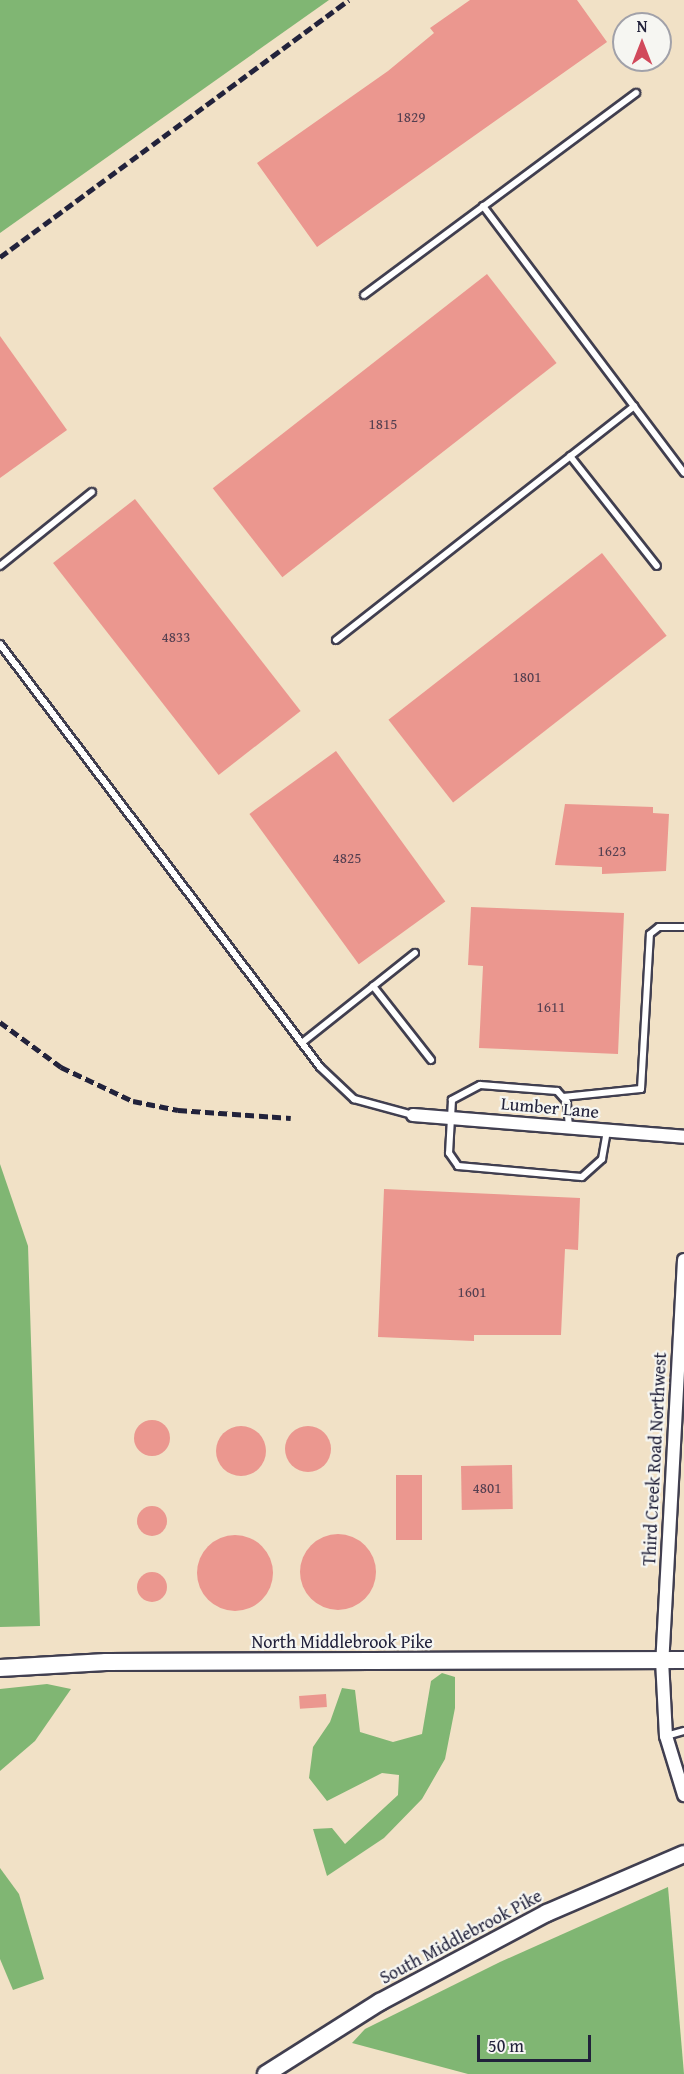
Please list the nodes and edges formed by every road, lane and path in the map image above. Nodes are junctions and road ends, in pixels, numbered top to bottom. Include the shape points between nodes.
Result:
1 (636, 93) dead end
2 (483, 206) junction
3 (364, 295) dead end
4 (634, 406) junction
5 (570, 456) junction
6 (684, 473) edge
7 (92, 492) dead end
8 (0, 566) edge
9 (657, 566) dead end
10 (336, 640) dead end
11 (0, 644) edge
12 (684, 927) edge
13 (415, 953) dead end
14 (373, 986) junction
15 (303, 1042) junction
16 (431, 1060) dead end
17 (563, 1096) junction
18 (413, 1115) joint
19 (449, 1118) junction
20 (568, 1128) junction
21 (607, 1131) junction
22 (684, 1137) edge
23 (684, 1260) edge
24 (662, 1660) junction
25 (684, 1660) edge
26 (0, 1668) edge
27 (684, 1731) edge
28 (666, 1736) junction
29 (684, 1795) edge
30 (684, 1854) edge
31 (266, 2074) edge

1 - 2 lane
2 - 3 lane
2 - 4 lane
4 - 5 lane
4 - 6 lane
5 - 9 lane
5 - 10 lane
7 - 8 lane
11 - 15 lane
12 - 17 lane via 658,927 650,933 640,1089
13 - 14 lane
14 - 15 lane
14 - 16 lane
15 - 18 lane via 354,1099
17 - 19 lane via 550,1087 480,1085 452,1100
17 - 20 lane
18 - 19 street, Lumber Lane
19 - 20 street, Lumber Lane
19 - 21 lane via 452,1161 489,1172 589,1175 602,1159
20 - 21 street, Lumber Lane
21 - 22 street, Lumber Lane
23 - 24 street, Third Creek Road Northwest
24 - 25 main road, North Middlebrook Pike
24 - 26 main road, North Middlebrook Pike via 118,1662
24 - 28 street, Third Creek Road Northwest
27 - 28 lane
28 - 29 street, Third Creek Road Northwest
30 - 31 main road, South Middlebrook Pike via 526,1924 380,2002

